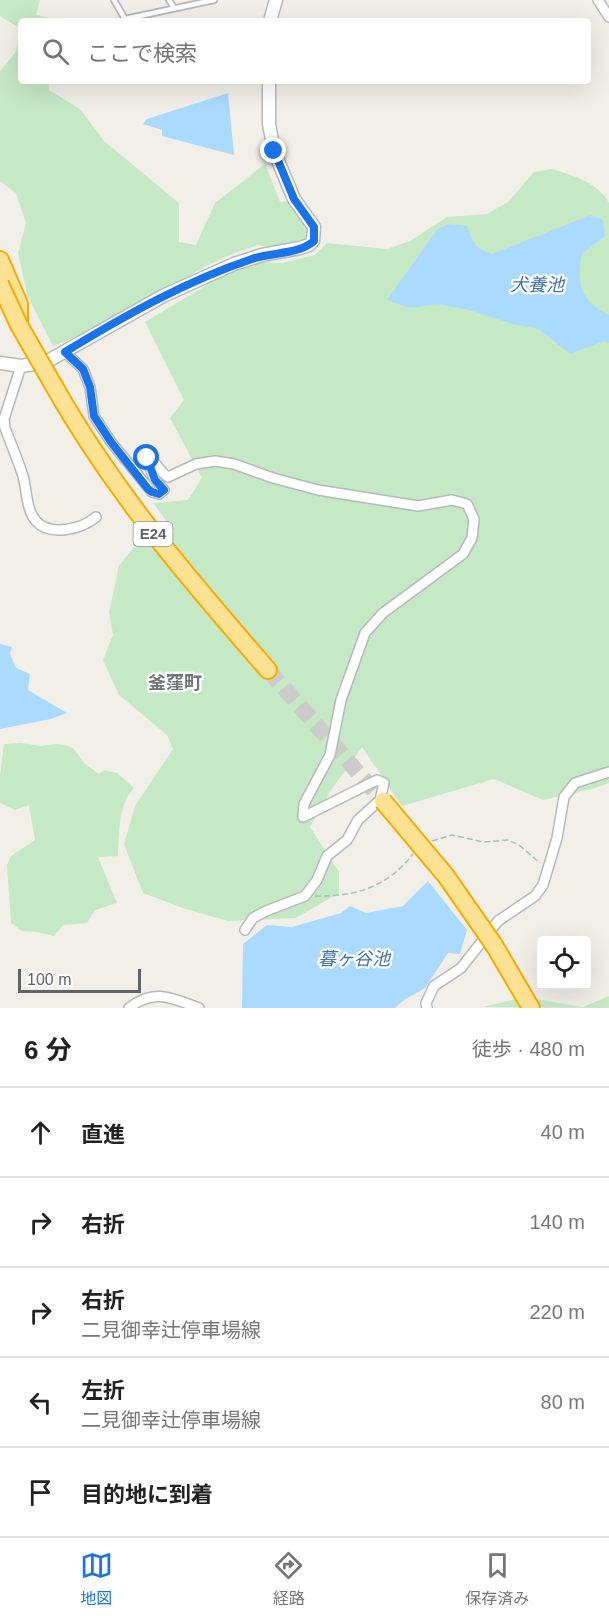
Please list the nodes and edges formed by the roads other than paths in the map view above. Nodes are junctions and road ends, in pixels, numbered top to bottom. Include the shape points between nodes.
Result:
1 (114, 0) edge
2 (169, 0) edge
3 (214, 0) edge
4 (276, 0) edge
5 (598, 0) edge
6 (174, 8) junction
7 (609, 17) edge
8 (124, 18) edge
9 (129, 18) edge
10 (271, 18) edge
11 (269, 84) edge
12 (0, 260) edge
13 (0, 284) edge
14 (0, 301) edge
15 (19, 325) junction
16 (65, 352) junction
17 (0, 363) edge
18 (21, 366) junction
19 (51, 379) junction
20 (96, 517) dead end
21 (268, 670) tunnel mouth
22 (609, 772) edge
23 (383, 801) tunnel mouth
24 (245, 930) dead end
25 (129, 1008) edge
26 (199, 1008) edge
27 (427, 1008) edge
28 (531, 1008) edge

1 - 8 lane
2 - 6 lane
3 - 6 lane
4 - 10 main road
5 - 7 street
6 - 9 lane
11 - 16 main road via 274,151 294,199 314,227 314,241 300,248 262,255 163,296
12 - 15 highway via 19,304
13 - 15 highway, E24, bridge
14 - 19 highway, bridge via 31,354
15 - 19 highway, E24, bridge
16 - 18 main road via 46,362
16 - 24 street via 83,369 94,416 152,492 159,494 164,490 155,480 148,457 168,477 196,464 214,461 318,490 418,506 452,500 467,504 474,519 472,538 464,554 383,613 366,633 341,700 330,755 304,804 303,817 378,780 384,783 380,800 358,820 347,840 327,856 318,880 305,896 253,918
17 - 18 main road
18 - 20 street via 4,419 31,512 37,523 69,531
19 - 21 highway, E24 via 82,435 137,514
22 - 27 street via 575,783 564,797 543,885 535,897 498,921 461,968 434,986
23 - 28 highway, bridge via 446,876
25 - 26 street via 152,995

